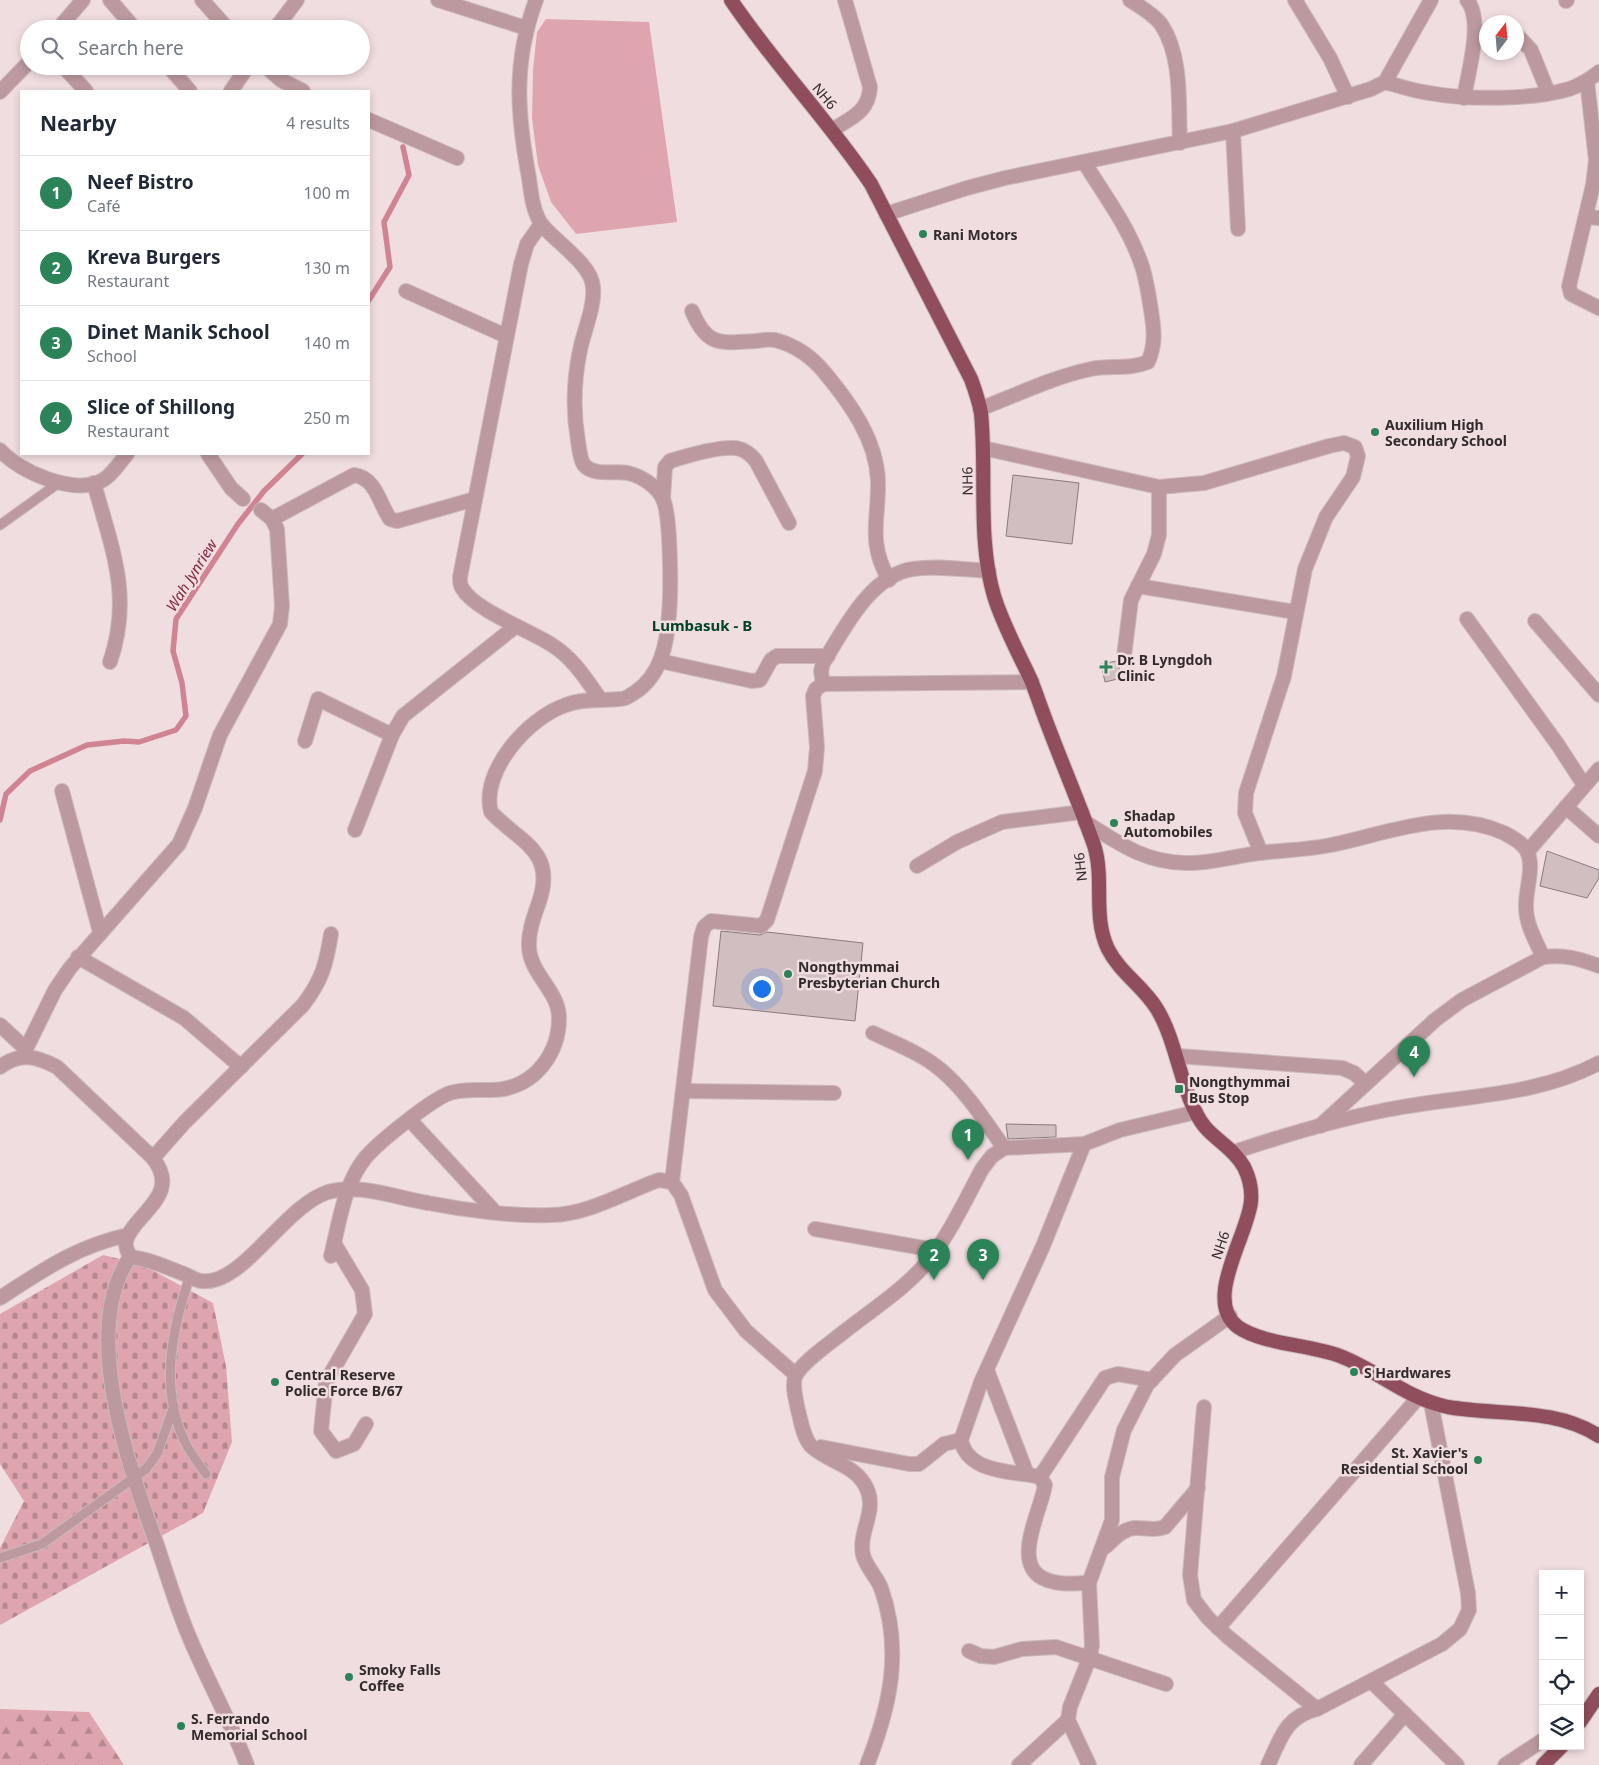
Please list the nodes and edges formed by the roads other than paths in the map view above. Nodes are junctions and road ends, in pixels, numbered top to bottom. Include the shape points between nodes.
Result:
1 (83, 0) edge
2 (110, 0) edge
3 (202, 0) edge
4 (297, 0) edge
5 (438, 0) edge
6 (536, 0) edge
7 (731, 0) edge
8 (845, 0) edge
9 (1130, 0) edge
10 (1295, 0) edge
11 (1430, 0) edge
12 (1467, 0) edge
13 (66, 20) edge
14 (127, 20) edge
15 (220, 20) edge
16 (282, 20) edge
17 (526, 28) junction
18 (1479, 32) edge
19 (1479, 39) edge
20 (1524, 43) edge
21 (20, 71) edge
22 (1599, 72) edge
23 (72, 75) edge
24 (176, 75) edge
25 (242, 75) edge
26 (276, 75) edge
27 (1587, 81) junction
28 (1385, 82) junction
29 (2, 89) edge
30 (85, 90) edge
31 (189, 90) edge
32 (231, 90) edge
33 (301, 90) edge
34 (1548, 92) junction
35 (1348, 97) junction
36 (1464, 98) junction
37 (370, 120) edge
38 (832, 130) junction
39 (1232, 132) junction
40 (1180, 143) junction
41 (457, 158) dead end
42 (1084, 162) junction
43 (886, 214) junction
44 (1592, 218) edge
45 (541, 224) junction
46 (1238, 230) dead end
47 (406, 291) dead end
48 (1599, 308) edge
49 (692, 311) dead end
50 (506, 336) junction
51 (980, 409) junction
52 (983, 448) junction
53 (0, 450) edge
54 (126, 455) edge
55 (209, 455) edge
56 (61, 482) junction
57 (94, 482) junction
58 (1159, 487) junction
59 (475, 499) junction
60 (663, 499) junction
61 (243, 500) dead end
62 (789, 523) dead end
63 (0, 525) edge
64 (989, 571) junction
65 (889, 580) junction
66 (1138, 586) junction
67 (1295, 612) junction
68 (1467, 619) dead end
69 (1535, 621) dead end
70 (516, 626) junction
71 (828, 656) junction
72 (1124, 656) dead end
73 (660, 661) junction
74 (110, 662) dead end
75 (1032, 682) junction
76 (823, 684) junction
77 (1599, 695) edge
78 (600, 699) junction
79 (392, 736) junction
80 (305, 741) dead end
81 (1599, 769) edge
82 (1584, 786) junction
83 (62, 791) dead end
84 (1566, 807) junction
85 (1083, 817) junction
86 (355, 830) dead end
87 (1599, 836) edge
88 (1528, 852) junction
89 (1261, 853) junction
90 (916, 866) dead end
91 (100, 932) junction
92 (331, 934) dead end
93 (78, 957) junction
94 (1543, 957) junction
95 (1599, 966) edge
96 (0, 1026) edge
97 (873, 1033) dead end
98 (24, 1052) junction
99 (1178, 1056) junction
100 (1599, 1063) edge
101 (241, 1066) junction
102 (0, 1067) edge
103 (1365, 1083) junction
104 (684, 1091) junction
105 (834, 1094) dead end
106 (1196, 1112) junction
107 (410, 1120) junction
108 (1319, 1126) junction
109 (1084, 1144) junction
110 (1004, 1148) junction
111 (1234, 1152) junction
112 (153, 1158) junction
113 (672, 1182) junction
114 (349, 1189) junction
115 (494, 1211) junction
116 (815, 1229) dead end
117 (128, 1235) junction
118 (935, 1250) junction
119 (130, 1257) junction
120 (190, 1276) junction
121 (0, 1298) edge
122 (1230, 1316) junction
123 (987, 1370) junction
124 (796, 1375) junction
125 (1152, 1380) junction
126 (1424, 1401) junction
127 (174, 1406) junction
128 (1204, 1408) dead end
129 (366, 1424) dead end
130 (1598, 1434) edge
131 (961, 1440) junction
132 (811, 1445) junction
133 (206, 1474) dead end
134 (1033, 1476) junction
135 (133, 1478) junction
136 (1198, 1488) junction
137 (1102, 1549) junction
138 (0, 1558) edge
139 (1089, 1583) junction
140 (1218, 1628) junction
141 (969, 1651) dead end
142 (1089, 1660) junction
143 (1371, 1681) junction
144 (1166, 1684) dead end
145 (1599, 1694) edge
146 (1317, 1709) junction
147 (1405, 1714) junction
148 (1584, 1716) edge
149 (1068, 1720) junction
150 (1539, 1743) edge
151 (1558, 1750) edge
152 (246, 1765) edge
153 (867, 1765) edge
154 (1019, 1765) edge
155 (1089, 1765) edge
156 (1268, 1765) edge
157 (1361, 1765) edge
158 (1457, 1765) edge
159 (1504, 1765) edge
160 (1543, 1765) edge

1 - 13 street
2 - 14 street
3 - 15 street
4 - 16 street
5 - 17 street
6 - 17 street
7 - 38 highway, NH6 / NH6
8 - 38 street via 870,87 869,98 862,112
9 - 40 street via 1146,9 1160,24 1171,45 1176,66
10 - 35 street via 1330,58
11 - 28 street
12 - 18 street via 1473,7
17 - 45 street via 518,99 524,154 533,202
19 - 36 street
20 - 34 street via 1531,50
21 - 29 street
22 - 27 street
23 - 30 street
24 - 31 street
25 - 32 street
26 - 33 street
27 - 34 street via 1569,89
27 - 44 street via 1596,160
28 - 35 street
28 - 36 street
34 - 36 street
35 - 39 street
37 - 41 street
38 - 43 highway, NH6 / NH6 via 871,184
39 - 40 street
39 - 46 street
40 - 42 street
42 - 43 street via 967,188
42 - 51 street via 1123,223 1140,258 1154,334 1148,362 1136,368 1083,371
43 - 51 highway, NH6 / NH6 via 955,343 972,379
44 - 48 street via 1569,286 1571,294
45 - 50 street via 527,244
45 - 60 street via 585,269 594,285 576,381 574,421 584,465 596,471 636,475 654,487
47 - 50 street
49 - 65 street via 699,328 718,341 772,340 790,345 824,371 843,396 864,429 876,464 875,543 880,565
50 - 59 street
51 - 52 highway, NH6 / NH6
52 - 58 street
52 - 64 highway, NH6 / NH6
53 - 56 street via 9,461 30,474
54 - 57 street via 107,476
55 - 61 street
56 - 57 street via 86,485
56 - 63 lane
57 - 74 street via 116,567 121,604 118,638
58 - 66 street via 1159,535 1154,554
58 - 67 street via 1204,483 1329,446 1344,443 1355,447 1357,468 1315,541 1304,569
59 - 70 street via 462,558 462,588 473,600
59 - 91 street via 397,522 390,519 371,483 362,476 354,475 267,515 277,528 282,606 280,624 220,734 179,844
60 - 62 street via 665,467 670,462 728,448 740,449 756,461
60 - 73 street via 667,520 670,600 666,642
64 - 65 street via 910,569
64 - 75 highway, NH6 / NH6 via 1006,629
65 - 71 street via 860,604
66 - 67 street
66 - 72 street via 1128,615
67 - 89 street via 1282,684 1244,803 1245,814
68 - 82 street
69 - 77 street
70 - 78 street via 553,645 570,659
70 - 79 street via 403,716
71 - 73 street via 777,656 771,660 760,680 752,681
71 - 76 street via 821,671
73 - 78 street via 651,679 639,690 624,699
75 - 76 street
75 - 85 highway, NH6 / NH6
76 - 104 street via 813,696 817,748 815,771 767,920 762,926 711,921 704,927
78 - 107 street via 567,704 532,724 499,764 489,796 491,812 538,854 544,867 541,896 528,945 533,964 558,1008 557,1039 550,1057 538,1072 521,1084 503,1089 448,1093
79 - 80 street via 318,699
79 - 86 street
81 - 82 street
82 - 84 street
83 - 91 street
84 - 87 street
84 - 88 street
85 - 89 street via 1127,848 1162,860 1186,863
85 - 90 street via 1002,822 957,842
85 - 99 highway, NH6 / NH6 via 1096,850 1100,924 1108,948 1120,968 1156,1006
88 - 89 street via 1508,835 1486,825 1459,820 1439,821 1330,845
88 - 94 street via 1530,870 1526,917
91 - 93 street
92 - 101 street via 325,968 317,987
93 - 98 street via 55,990
93 - 101 street via 184,1018
94 - 95 street via 1573,957
94 - 103 street via 1462,1000
96 - 98 street
97 - 110 street via 911,1050 940,1069 972,1104
98 - 102 street
98 - 112 street via 57,1067
99 - 103 street via 1342,1068
99 - 106 highway, NH6 / NH6
100 - 108 street via 1559,1080 1523,1090 1381,1110
101 - 112 street
103 - 108 street
104 - 105 street
104 - 113 street
106 - 109 street via 1120,1130
106 - 111 highway, NH6 / NH6 via 1205,1126
107 - 114 street via 367,1156
107 - 115 street
108 - 111 street
109 - 110 street
109 - 123 street via 1043,1246
110 - 118 street via 982,1168
111 - 122 highway, NH6 / NH6 via 1250,1183 1251,1203 1228,1272 1225,1290
112 - 117 street via 163,1180 161,1193
113 - 115 street via 659,1180 581,1211 554,1216
113 - 124 street via 681,1194 715,1290 746,1331
114 - 115 street via 430,1204
114 - 120 street via 328,1192 295,1211 233,1272 220,1279 201,1281
114 - 129 street via 333,1250 362,1290 366,1314 326,1382 321,1432 336,1451 354,1444
116 - 118 street
117 - 119 street via 125,1244
117 - 121 street via 76,1251
118 - 124 street via 909,1280
119 - 120 street via 145,1259
119 - 135 street via 120,1271 114,1291 110,1353 114,1401
120 - 127 lane via 173,1337 171,1374
122 - 125 street via 1175,1356
122 - 126 highway via 1236,1326 1251,1333 1344,1358
123 - 131 street
123 - 134 street
124 - 132 street via 793,1389
125 - 134 street via 1118,1374 1104,1378
125 - 137 street via 1134,1407 1117,1452 1112,1477 1112,1520
126 - 130 highway via 1466,1410 1552,1417
126 - 140 street
126 - 143 street via 1468,1593 1468,1610 1460,1629 1442,1644
127 - 133 lane via 186,1444
127 - 135 lane via 157,1454 146,1469
128 - 136 street
131 - 132 street via 944,1444 919,1464
131 - 134 street via 968,1455 984,1465 999,1471
132 - 153 street via 860,1477 872,1501 862,1544 864,1556 881,1586 886,1603 892,1677 883,1726
134 - 139 street via 1045,1485 1028,1544 1032,1570 1043,1579 1056,1583
135 - 138 lane via 42,1544
135 - 152 street via 184,1625
136 - 137 street via 1165,1527 1127,1530
136 - 140 street via 1191,1588 1194,1600
137 - 139 street
139 - 142 street via 1092,1646
140 - 146 street
141 - 142 street via 981,1656 994,1656 1022,1648 1056,1647
142 - 144 street
142 - 149 street
143 - 146 street
143 - 147 street
145 - 148 highway
146 - 156 street via 1302,1713 1292,1721
147 - 157 street
147 - 158 street
149 - 154 street
149 - 155 street
150 - 159 street
151 - 160 highway

